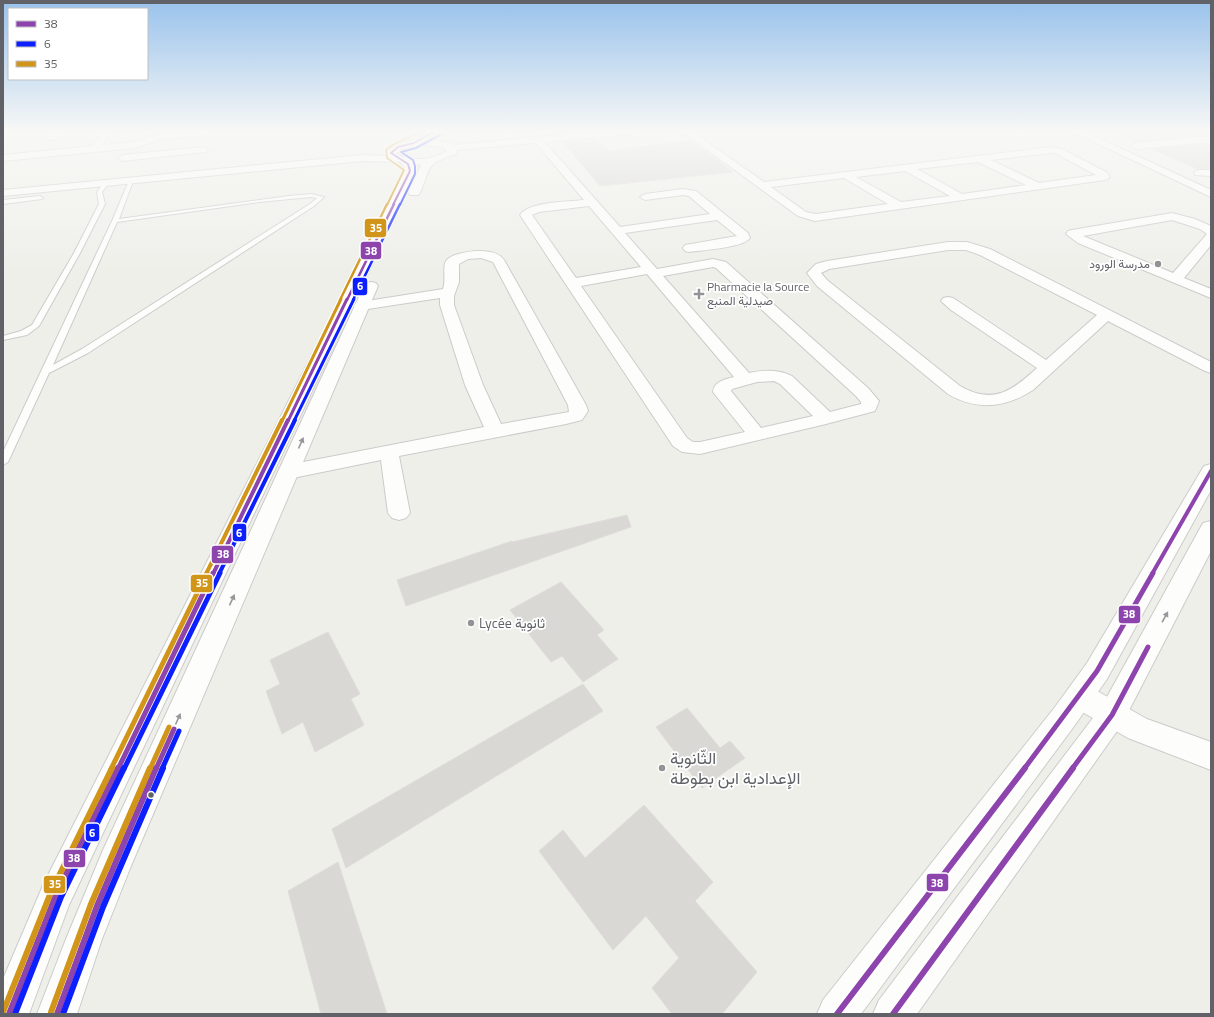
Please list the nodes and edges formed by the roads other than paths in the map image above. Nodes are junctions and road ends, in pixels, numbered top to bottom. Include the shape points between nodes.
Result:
1 (144, 177) edge
2 (406, 177) edge
3 (420, 177) edge
4 (571, 177) edge
5 (752, 177) edge
6 (826, 177) edge
7 (850, 177) edge
8 (924, 177) edge
9 (1020, 177) edge
10 (1102, 177) edge
11 (1175, 177) edge
12 (131, 181) junction
13 (106, 183) junction
14 (763, 185) junction
15 (1037, 186) junction
16 (1211, 194) edge
17 (5, 197) edge
18 (645, 197) dead end
19 (960, 197) junction
20 (40, 198) dead end
21 (592, 202) junction
22 (899, 206) junction
23 (720, 216) junction
24 (115, 221) junction
25 (616, 231) junction
26 (1211, 232) edge
27 (1211, 237) edge
28 (689, 248) dead end
29 (651, 272) junction
30 (1176, 280) junction
31 (573, 283) junction
32 (448, 292) junction
33 (1211, 294) edge
34 (948, 301) dead end
35 (361, 306) junction
36 (1106, 315) junction
37 (3, 338) edge
38 (1047, 368) junction
39 (1211, 368) edge
40 (46, 372) junction
41 (746, 380) junction
42 (826, 419) junction
43 (496, 431) junction
44 (756, 434) junction
45 (389, 452) junction
46 (3, 462) edge
47 (288, 472) junction
48 (1211, 472) edge
49 (399, 513) dead end
50 (1211, 529) edge
51 (1080, 696) junction
52 (1112, 715) junction
53 (1211, 756) edge
54 (9, 1014) edge
55 (57, 1014) edge
56 (837, 1014) edge
57 (893, 1014) edge

1 - 12 street
2 - 54 street via 396,203 72,861 32,950
3 - 35 street
4 - 21 street
5 - 14 street
6 - 14 street
7 - 22 street
8 - 19 street
9 - 15 street
10 - 15 street
11 - 16 street
12 - 13 street
12 - 24 lane
13 - 17 street
13 - 37 lane via 98,193 102,204 35,326 24,333
14 - 22 street via 802,214 810,217 827,217
15 - 19 street
17 - 20 lane
18 - 23 street via 689,192
19 - 22 street
21 - 25 street
21 - 31 street via 536,210 526,215
23 - 25 street
23 - 28 street via 740,231 744,238
24 - 40 lane
24 - 40 lane via 307,196 321,197 92,346
25 - 29 street
26 - 30 street via 1204,226 1172,216 1072,234
27 - 30 street
29 - 31 street
29 - 41 street
29 - 42 street via 709,263 721,265 729,271 870,401 869,407
30 - 33 street
31 - 44 street via 680,442 694,449
32 - 35 street
32 - 43 street via 447,305 474,385
32 - 43 street via 452,282 451,264 454,260 470,256 495,257 579,408 578,414 572,418
34 - 38 street
47 -> 35 street
36 - 38 street
36 - 38 street via 985,252 967,246 948,246 840,263 821,267 814,273 822,284 970,400 1005,398 1019,392
36 - 39 street
40 - 46 lane
41 - 42 street via 770,375 783,378
41 - 44 street via 726,385 722,392
42 - 44 street
43 - 45 street
45 - 47 street
45 - 49 street
55 -> 47 street via 115,862
48 - 51 street via 1097,671
52 -> 50 street
51 - 52 street
51 - 56 street
52 - 53 street via 1138,729
52 - 57 street

